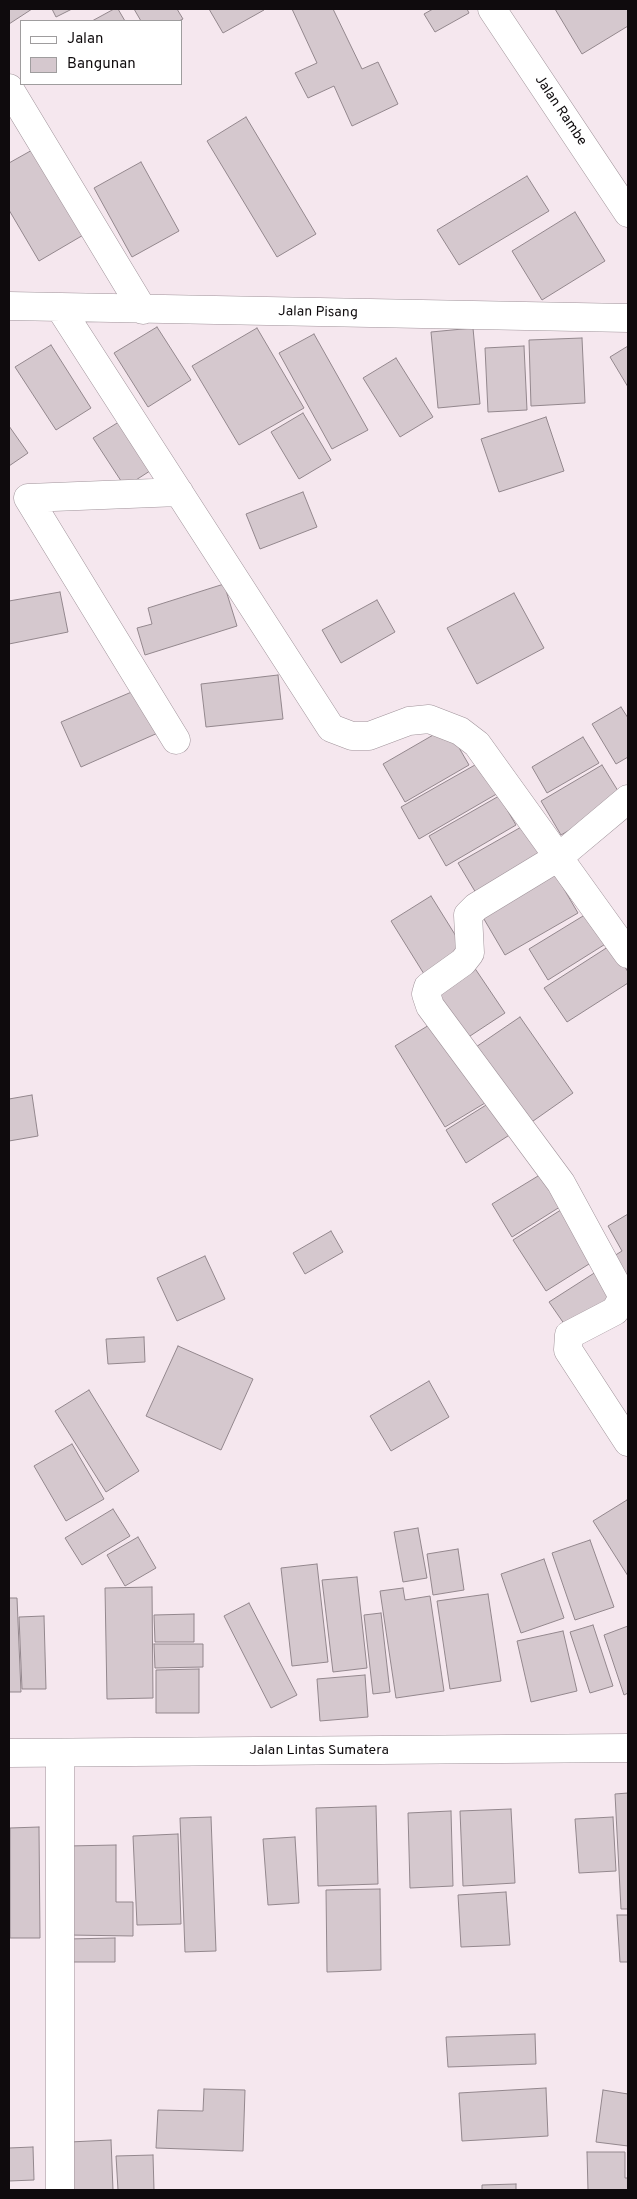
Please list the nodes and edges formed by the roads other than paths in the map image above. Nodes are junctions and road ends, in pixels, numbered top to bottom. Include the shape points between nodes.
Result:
1 (492, 9) edge
2 (9, 88) edge
3 (628, 213) edge
4 (9, 306) edge
5 (60, 308) junction
6 (143, 310) junction
7 (628, 318) edge
8 (179, 492) junction
9 (176, 740) dead end
10 (628, 799) edge
11 (560, 856) junction
12 (628, 954) edge
13 (628, 1442) edge
14 (628, 1748) edge
15 (9, 1753) edge
16 (60, 1753) junction
17 (60, 2190) edge

1 - 3 main road, Jalan Rambe
2 - 6 main road
4 - 5 main road, Jalan Pisang
5 - 6 main road, Jalan Pisang
5 - 8 main road
6 - 7 main road, Jalan Pisang
8 - 9 main road via 28,498
8 - 11 main road via 331,728 352,736 369,736 409,722 429,719 460,731 477,744
10 - 11 main road
11 - 12 main road
11 - 13 main road via 476,906 468,915 470,953 463,962 428,987 426,994 430,1006 561,1183 622,1297 615,1311 569,1335 568,1350
14 - 16 main road, Jalan Lintas Sumatera
15 - 16 main road, Jalan Lintas Sumatera
16 - 17 main road

